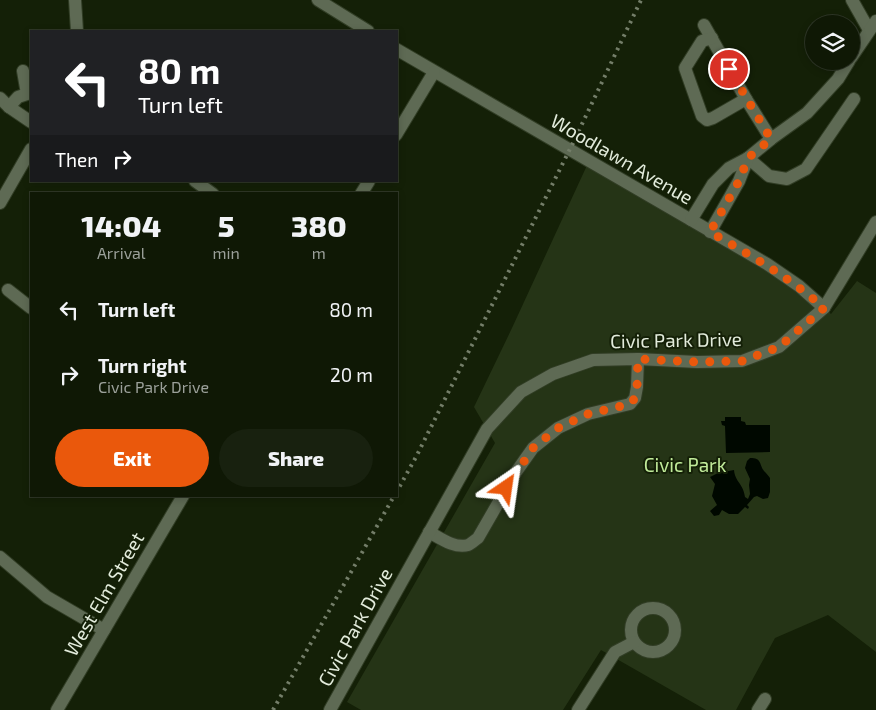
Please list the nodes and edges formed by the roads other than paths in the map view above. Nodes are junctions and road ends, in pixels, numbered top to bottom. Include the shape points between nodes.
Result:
1 (75, 0) edge
2 (318, 0) edge
3 (852, 0) edge
4 (704, 25) dead end
5 (873, 26) edge
6 (77, 30) edge
7 (366, 30) edge
8 (712, 38) junction
9 (860, 45) edge
10 (398, 50) edge
11 (844, 70) edge
12 (23, 71) dead end
13 (434, 72) junction
14 (746, 99) junction
15 (854, 99) dead end
16 (29, 100) edge
17 (4, 103) edge
18 (30, 121) edge
19 (398, 132) edge
20 (771, 139) junction
21 (30, 151) edge
22 (748, 158) junction
23 (196, 182) edge
24 (210, 192) edge
25 (0, 202) edge
26 (691, 220) junction
27 (876, 222) edge
28 (710, 232) junction
29 (872, 237) edge
30 (8, 290) dead end
31 (30, 307) edge
32 (824, 308) junction
33 (638, 359) junction
34 (182, 497) edge
35 (429, 532) junction
36 (0, 557) edge
37 (104, 630) junction
38 (634, 642) dead end
39 (765, 699) dead end
40 (57, 710) edge
41 (330, 710) edge
42 (578, 710) edge
43 (758, 710) edge

1 - 6 street
2 - 7 street
3 - 5 street
4 - 8 street
5 - 9 street
8 - 14 street
8 - 14 street via 702,41 685,68 702,116 707,120 713,118
10 - 13 street, Woodlawn Avenue
11 - 20 street via 808,113
12 - 16 street
13 - 19 street
13 - 26 street, Woodlawn Avenue
14 - 20 street
15 - 22 street via 806,169 787,179 769,176
16 - 17 street via 18,97
17 - 18 street
20 - 22 street
21 - 25 street
22 - 26 street via 729,168 713,184
22 - 28 street via 739,181
23 - 24 street
26 - 28 street, Woodlawn Avenue
27 - 29 street, Civic Park Drive
28 - 32 street, Woodlawn Avenue via 767,264
29 - 32 street, Civic Park Drive
30 - 31 street
32 - 33 street, Civic Park Drive via 779,347 742,361
33 - 35 street, Civic Park Drive via 593,360 553,374 521,392 487,430
33 - 35 street via 637,387 630,404 588,414 558,428 533,448 478,538 460,546
34 - 37 street, West Elm Street
35 - 41 street, Civic Park Drive
36 - 37 street via 47,597
37 - 40 street, West Elm Street
38 - 42 street via 615,652
39 - 43 street

